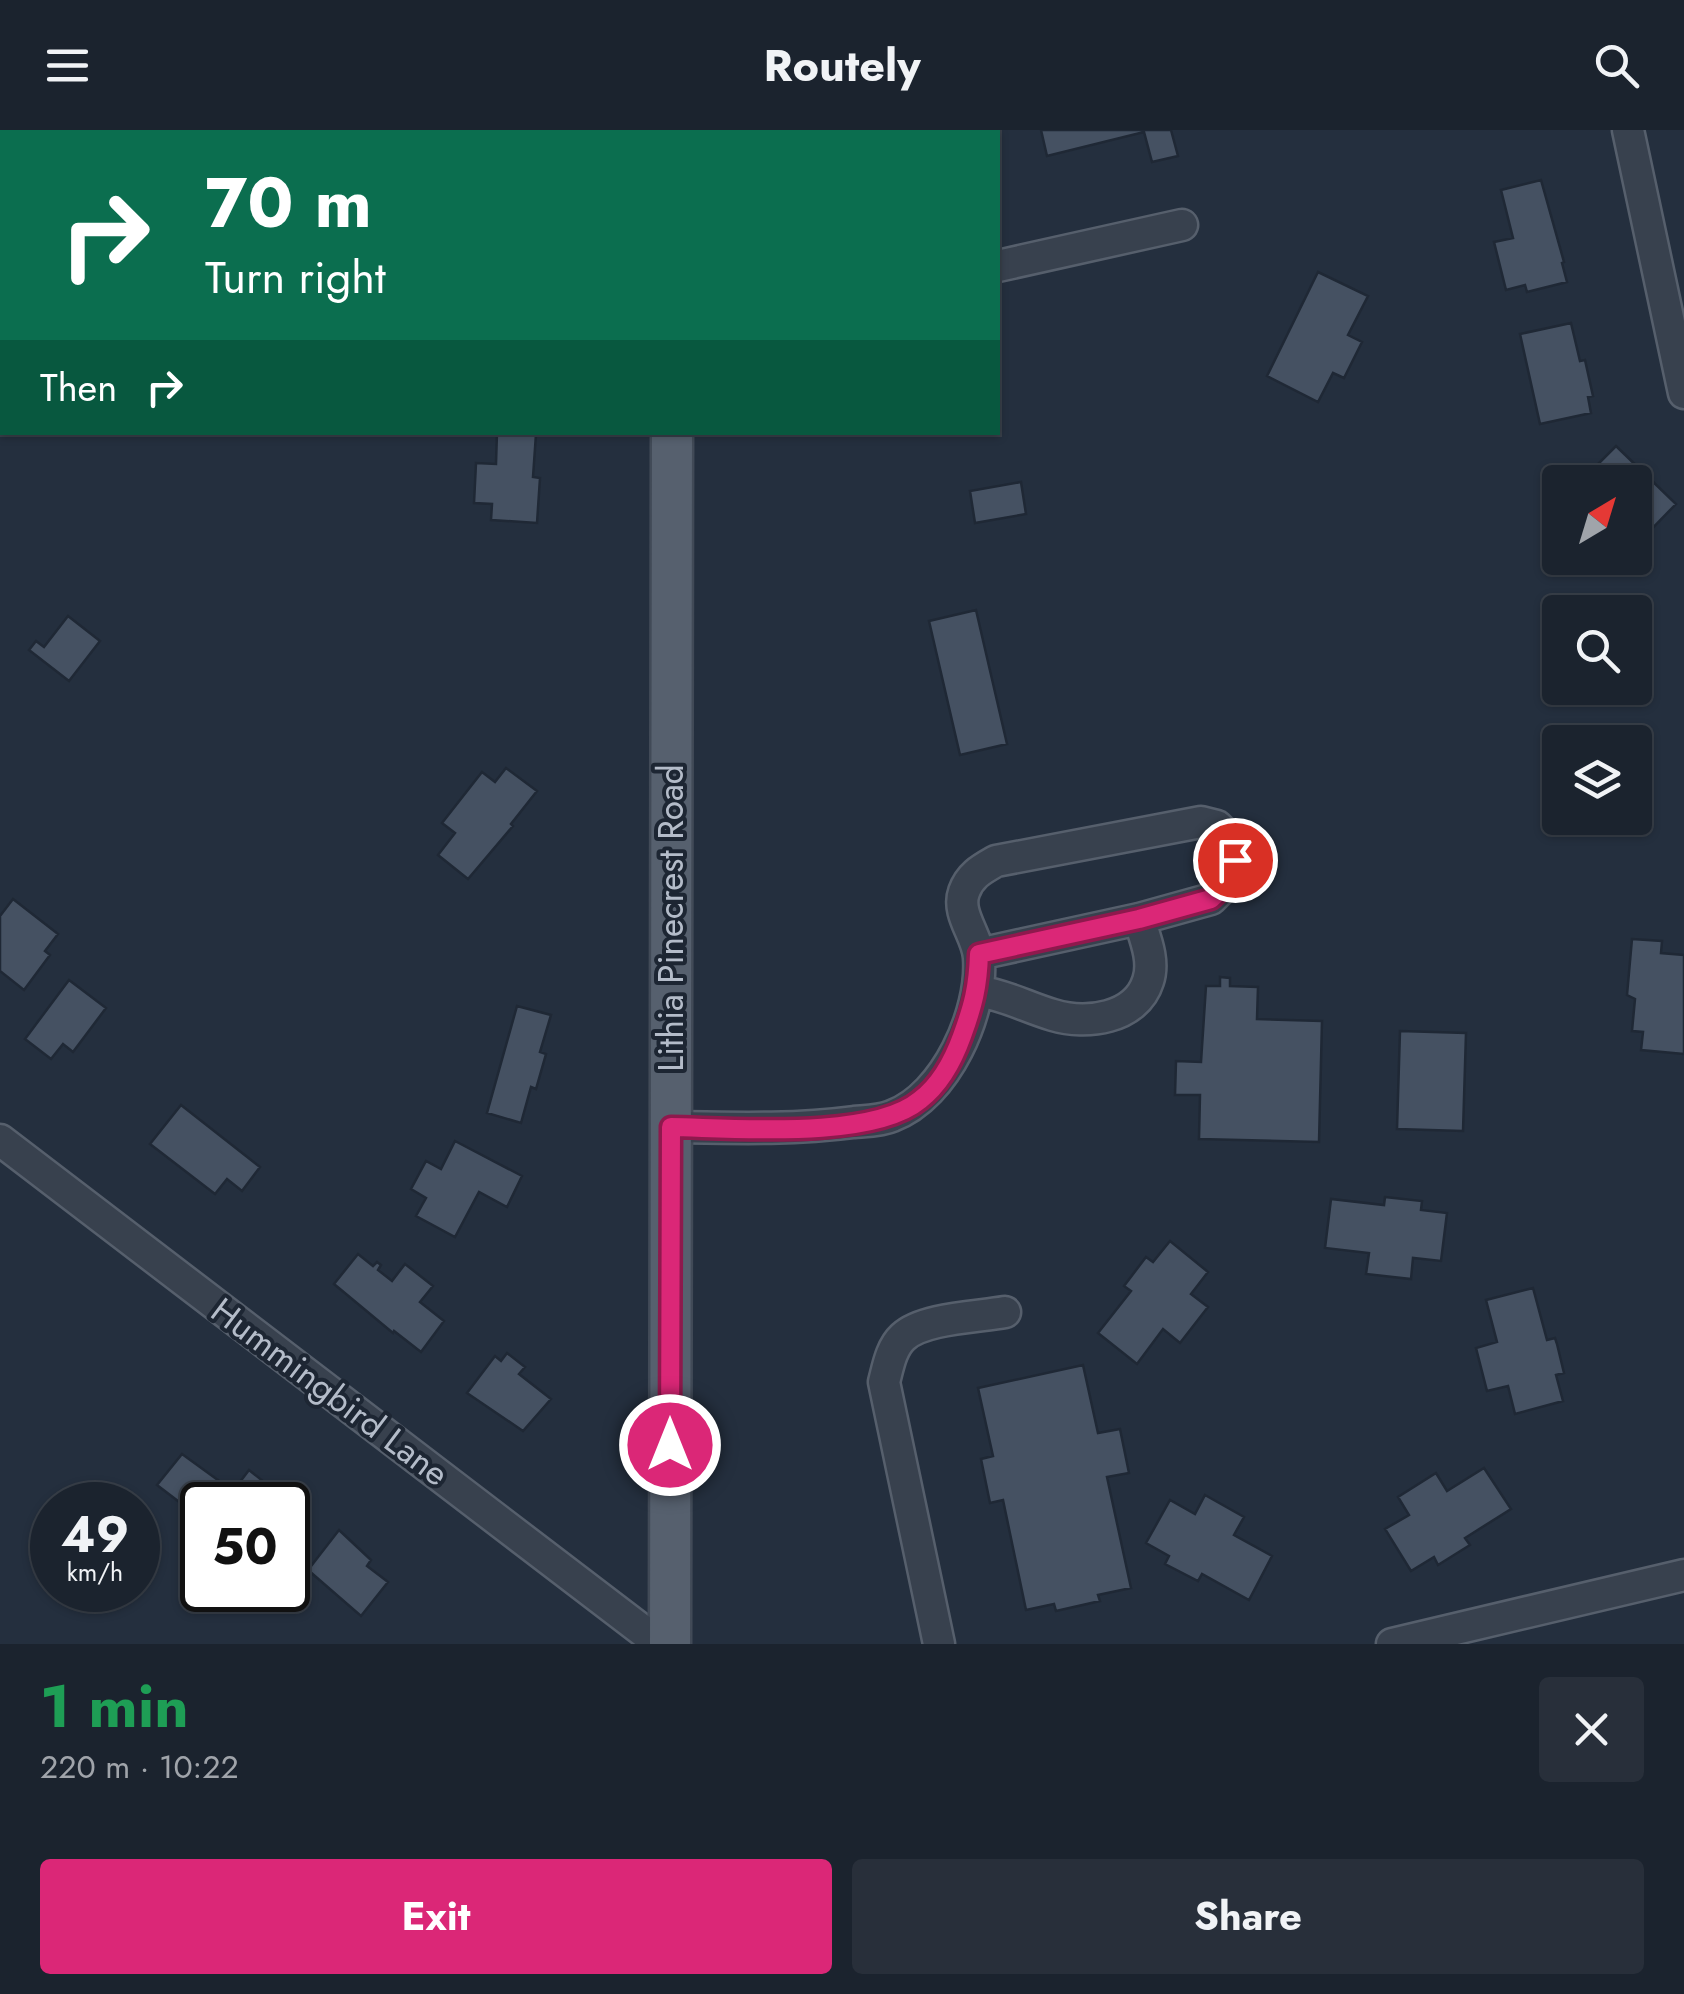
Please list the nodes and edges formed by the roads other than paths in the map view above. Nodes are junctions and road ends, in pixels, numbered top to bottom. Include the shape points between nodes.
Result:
1 (1628, 130) edge
2 (1182, 225) dead end
3 (1000, 266) edge
4 (1684, 392) edge
5 (672, 435) edge
6 (1139, 919) junction
7 (979, 954) junction
8 (978, 990) junction
9 (671, 1127) junction
10 (0, 1140) edge
11 (1005, 1312) dead end
12 (1684, 1574) edge
13 (660, 1644) edge
14 (670, 1644) edge
15 (939, 1644) edge
16 (1392, 1644) edge

1 - 4 street
2 - 3 street
5 - 9 main road, Lithia Pinecrest Road
6 - 7 street
6 - 7 street via 1211,899 1228,883 1235,860 1231,840 1217,826 1201,822 996,862 975,872 962,907
6 - 8 street via 1150,955 1148,982 1129,1008 1093,1021 1055,1016
7 - 8 street
8 - 9 street via 941,1080 890,1117 806,1128
9 - 14 main road, Lithia Pinecrest Road
10 - 13 street, Hummingbird Lane
11 - 15 street via 920,1326 900,1338 884,1382
12 - 16 street

